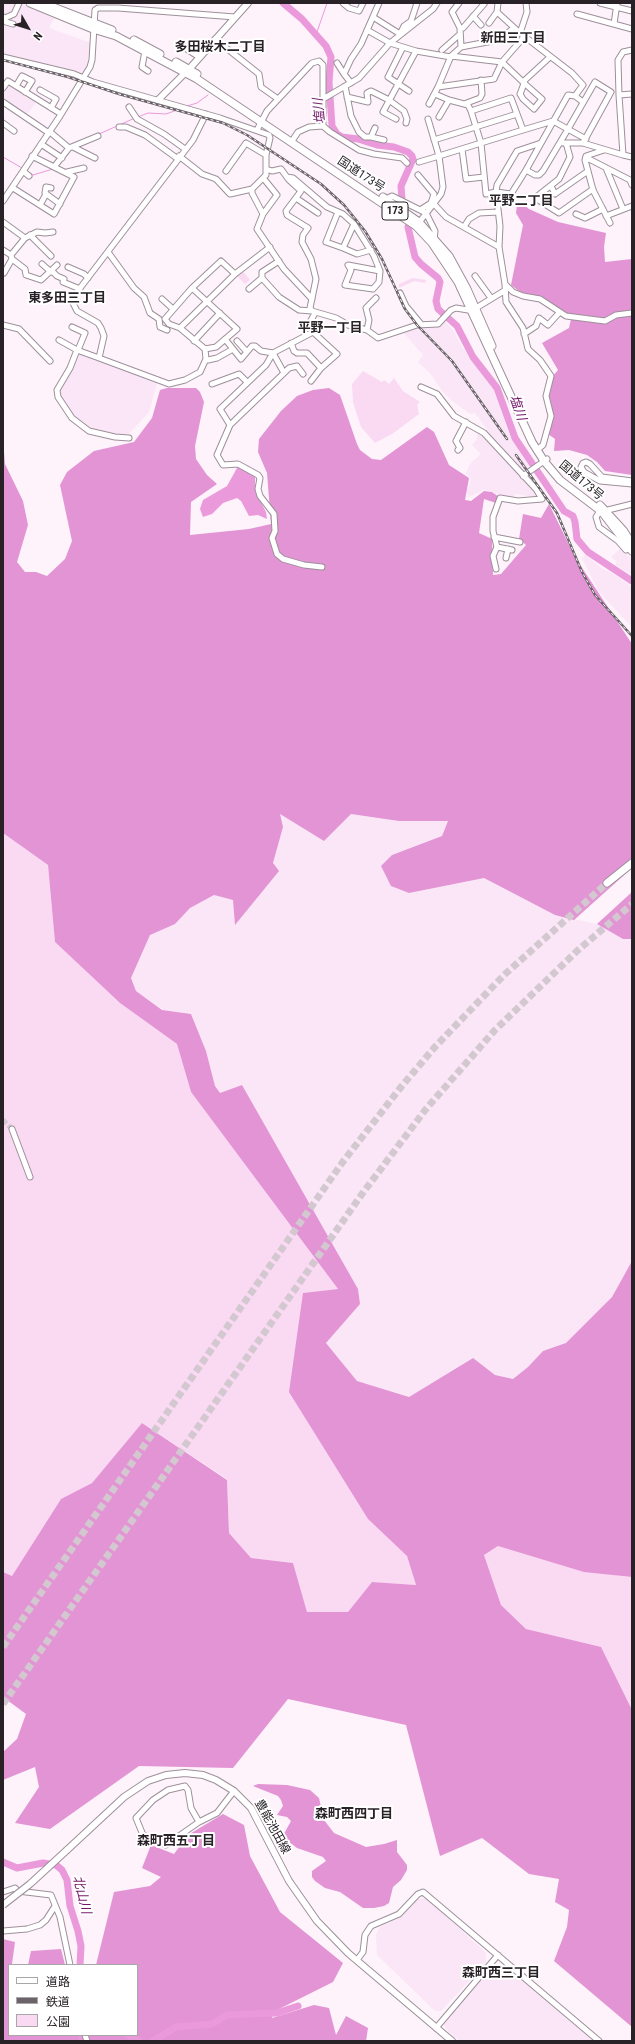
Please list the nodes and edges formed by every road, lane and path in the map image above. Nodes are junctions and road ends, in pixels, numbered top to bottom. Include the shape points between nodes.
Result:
1 (19, 3) edge
2 (30, 3) edge
3 (43, 3) edge
4 (248, 3) edge
5 (344, 3) edge
6 (363, 3) edge
7 (379, 3) edge
8 (417, 3) edge
9 (437, 3) edge
10 (459, 3) edge
11 (498, 3) edge
12 (526, 3) edge
13 (600, 3) edge
14 (484, 4) dead end
15 (617, 5) edge
16 (632, 11) edge
17 (497, 12) junction
18 (577, 14) dead end
19 (473, 16) junction
20 (235, 17) junction
21 (373, 17) junction
22 (3, 18) edge
23 (489, 23) dead end
24 (13, 24) dead end
25 (614, 24) junction
26 (481, 25) dead end
27 (93, 26) junction
28 (460, 28) junction
29 (514, 28) junction
30 (632, 29) edge
31 (367, 30) junction
32 (400, 34) junction
33 (460, 34) junction
34 (522, 35) junction
35 (215, 39) junction
36 (390, 43) junction
37 (441, 43) dead end
38 (182, 46) dead end
39 (403, 47) junction
40 (461, 47) junction
41 (632, 50) edge
42 (145, 51) junction
43 (416, 51) junction
44 (441, 52) junction
45 (451, 56) junction
46 (3, 57) edge
47 (199, 57) junction
48 (550, 57) junction
49 (502, 62) junction
50 (337, 63) dead end
51 (148, 71) dead end
52 (187, 71) junction
53 (344, 74) junction
54 (83, 78) junction
55 (481, 80) junction
56 (350, 83) junction
57 (524, 83) junction
58 (398, 84) junction
59 (16, 86) junction
60 (345, 86) junction
61 (438, 87) junction
62 (3, 88) edge
63 (40, 90) dead end
64 (409, 91) dead end
65 (26, 92) junction
66 (434, 94) junction
67 (632, 94) edge
68 (619, 95) junction
69 (575, 96) junction
70 (347, 97) junction
71 (278, 99) junction
72 (323, 99) junction
73 (158, 100) junction
74 (389, 100) junction
75 (450, 100) junction
76 (3, 102) edge
77 (583, 102) junction
78 (429, 104) dead end
79 (464, 104) junction
80 (51, 108) junction
81 (130, 109) dead end
82 (471, 111) junction
83 (61, 114) junction
84 (206, 114) junction
85 (517, 114) junction
86 (439, 117) dead end
87 (262, 119) junction
88 (396, 119) dead end
89 (428, 119) dead end
90 (553, 121) junction
91 (406, 123) dead end
92 (323, 126) junction
93 (4, 127) edge
94 (119, 127) dead end
95 (476, 127) junction
96 (375, 128) dead end
97 (568, 129) junction
98 (256, 130) junction
99 (523, 130) junction
100 (14, 131) dead end
101 (49, 133) junction
102 (98, 136) dead end
103 (371, 137) junction
104 (293, 140) junction
105 (384, 140) dead end
106 (434, 140) junction
107 (584, 141) junction
108 (560, 142) junction
109 (481, 143) junction
110 (541, 143) junction
111 (566, 143) junction
112 (41, 144) junction
113 (71, 148) junction
114 (185, 149) junction
115 (462, 149) junction
116 (605, 150) junction
117 (266, 155) junction
118 (623, 155) junction
119 (32, 156) junction
120 (439, 156) junction
121 (178, 157) junction
122 (632, 157) edge
123 (62, 158) junction
124 (95, 158) dead end
125 (585, 160) junction
126 (419, 162) dead end
127 (407, 163) dead end
128 (54, 167) junction
129 (84, 168) dead end
130 (606, 168) junction
131 (266, 169) junction
132 (526, 170) junction
133 (23, 171) junction
134 (226, 171) dead end
135 (588, 171) junction
136 (67, 172) junction
137 (29, 176) dead end
138 (418, 176) dead end
139 (484, 176) junction
140 (287, 177) junction
141 (264, 179) junction
142 (632, 185) edge
143 (551, 186) junction
144 (13, 188) junction
145 (51, 188) dead end
146 (252, 189) junction
147 (593, 189) junction
148 (496, 192) junction
149 (5, 194) edge
150 (46, 194) junction
151 (296, 198) junction
152 (384, 200) junction
153 (3, 201) edge
154 (60, 204) junction
155 (434, 204) junction
156 (40, 205) junction
157 (632, 206) edge
158 (603, 209) junction
159 (624, 209) junction
160 (420, 210) junction
161 (338, 212) junction
162 (498, 212) junction
163 (318, 213) dead end
164 (426, 213) junction
165 (263, 214) junction
166 (576, 214) dead end
167 (606, 216) junction
168 (3, 222) edge
169 (610, 223) dead end
170 (354, 224) junction
171 (418, 224) junction
172 (464, 227) junction
173 (52, 232) dead end
174 (28, 236) junction
175 (433, 240) junction
176 (270, 247) junction
177 (499, 247) junction
178 (343, 248) junction
179 (3, 250) edge
180 (370, 250) junction
181 (108, 252) junction
182 (51, 256) dead end
183 (11, 257) junction
184 (279, 261) junction
185 (42, 264) dead end
186 (57, 265) dead end
187 (68, 267) dead end
188 (380, 271) junction
189 (51, 272) junction
190 (4, 273) edge
191 (234, 274) junction
192 (475, 276) dead end
193 (88, 278) junction
194 (262, 278) junction
195 (505, 284) junction
196 (192, 288) junction
197 (80, 289) junction
198 (249, 289) dead end
199 (504, 291) junction
200 (400, 292) dead end
201 (376, 298) dead end
202 (491, 298) junction
203 (162, 299) dead end
204 (312, 299) junction
205 (206, 301) junction
206 (173, 309) junction
207 (473, 309) junction
208 (314, 312) junction
209 (220, 313) junction
210 (559, 313) junction
211 (632, 313) edge
212 (3, 324) edge
213 (421, 324) junction
214 (72, 327) dead end
215 (180, 328) junction
216 (167, 330) dead end
217 (366, 330) junction
218 (313, 332) junction
219 (524, 334) junction
220 (225, 339) junction
221 (59, 340) dead end
222 (194, 341) junction
223 (237, 341) dead end
224 (291, 343) junction
225 (205, 349) junction
226 (232, 349) junction
227 (78, 350) junction
228 (247, 352) junction
229 (273, 353) junction
230 (99, 358) junction
231 (208, 360) dead end
232 (50, 361) dead end
233 (321, 368) junction
234 (284, 373) junction
235 (303, 374) dead end
236 (311, 381) dead end
237 (247, 382) junction
238 (212, 384) dead end
239 (421, 387) dead end
240 (466, 422) junction
241 (230, 425) junction
242 (129, 438) dead end
243 (538, 449) junction
244 (458, 450) dead end
245 (546, 460) junction
246 (523, 476) junction
247 (632, 481) edge
248 (632, 484) edge
249 (632, 504) edge
250 (603, 512) junction
251 (494, 537) junction
252 (520, 542) dead end
253 (497, 547) junction
254 (631, 548) edge
255 (506, 558) dead end
256 (322, 567) dead end
257 (496, 570) dead end
258 (632, 863) edge
259 (606, 883) tunnel mouth
260 (12, 1129) tunnel mouth
261 (30, 1177) dead end
262 (234, 1791) junction
263 (199, 1822) junction
264 (3, 1892) edge
265 (3, 1905) edge
266 (55, 1906) junction
267 (3, 1932) edge
268 (498, 1955) junction
269 (357, 1960) junction
270 (70, 1964) edge
271 (436, 2028) junction
272 (452, 2041) edge
273 (599, 2041) edge

1 - 22 street via 14,14
2 - 27 highway, 国道173号 / 173
3 - 27 highway, 国道173号 / 173
4 - 20 main road
5 - 6 street via 349,8 359,11
7 - 21 street
8 - 32 street via 411,21 404,26
9 - 32 street via 433,9
10 - 28 street via 452,12
11 - 17 street
12 - 34 street via 527,12
13 - 15 street
14 - 19 street
15 - 16 street
15 - 25 street
17 - 23 street
17 - 29 street
18 - 25 street
19 - 26 street
19 - 28 street via 463,28
20 - 27 street via 98,8 95,10
20 - 35 main road
21 - 31 street
21 - 32 street
22 - 24 street
25 - 30 street
27 - 42 highway, 国道173号 / 173
27 - 52 highway, 国道173号 / 173 via 147,46
27 - 54 street via 92,60
28 - 33 street
29 - 34 street
29 - 40 street via 498,40
31 - 36 street
31 - 53 street
32 - 36 street
33 - 40 street
33 - 44 street
34 - 48 street
34 - 49 street
35 - 47 main road
35 - 71 street via 259,74 261,87
36 - 39 street
36 - 56 street via 359,78
37 - 44 street
38 - 47 street
39 - 43 street
39 - 58 street via 388,77
40 - 45 street
41 - 68 street via 619,56
42 - 51 street via 142,67
42 - 52 highway, 国道173号 / 173
43 - 44 street
43 - 58 street
44 - 45 street
45 - 49 street
45 - 61 street
46 - 54 street
47 - 52 main road
48 - 57 street
48 - 69 street via 572,73 583,85
49 - 55 street via 494,79
49 - 57 street
50 - 53 street
52 - 73 main road
52 - 87 highway, 国道173号 / 173
53 - 56 street
54 - 73 street
54 - 83 street
55 - 61 street
55 - 79 street via 480,98
56 - 60 street
57 - 57 street via 520,94 534,109 542,99
58 - 64 street
58 - 74 street
59 - 62 street via 8,81
59 - 65 street
59 - 65 street via 22,76 32,81
60 - 70 street
60 - 72 street
61 - 66 street
63 - 80 street via 56,99
65 - 80 street
66 - 75 street
66 - 78 street
67 - 68 street
68 - 118 street
69 - 77 street
69 - 90 street via 568,95
70 - 74 street via 368,102 367,92 371,91
70 - 103 street via 351,116 359,132 365,137
71 - 72 street via 312,63 319,62 323,66
71 - 87 street
72 - 92 street
73 - 84 street
74 - 88 street via 383,112
74 - 91 street via 404,111
75 - 79 street
75 - 86 street
76 - 101 street
77 - 97 street
77 - 107 street via 595,82 612,92
79 - 82 street via 468,105
80 - 83 street
81 - 114 street via 137,119
82 - 85 street via 511,98
82 - 95 street
83 - 101 street
84 - 98 street
84 - 114 street via 197,134
85 - 95 street
85 - 99 street
87 - 98 street
87 - 104 highway, 国道173号 / 173
89 - 106 street
90 - 97 street
90 - 99 street
90 - 110 street
92 - 104 street via 309,126 298,132
92 - 127 street via 359,150 402,158
93 - 100 street
94 - 121 street via 126,127 145,135
95 - 106 street
95 - 109 street
96 - 103 street
97 - 107 street
97 - 108 street
98 - 117 street via 269,135
99 - 109 street
101 - 112 street
101 - 113 street
102 - 113 street
103 - 105 street
104 - 152 highway, 国道173号 / 173
106 - 120 street
107 - 111 street
107 - 116 street
108 - 111 street
108 - 132 street via 539,175
109 - 115 street
109 - 139 street
110 - 132 street
110 - 148 street via 517,151 497,185
111 - 143 street via 570,157 558,179
112 - 119 street
112 - 123 street
113 - 123 street
113 - 124 street
114 - 121 street
115 - 120 street
115 - 139 street via 466,179
116 - 118 street
116 - 125 street via 586,156
117 - 131 street
117 - 134 street via 246,143
118 - 122 street
119 - 128 street
119 - 133 street
120 - 126 street
120 - 155 street via 443,187
121 - 146 street via 202,174 216,180 230,194
121 - 181 street
123 - 128 street
125 - 130 street via 589,159
125 - 135 street
128 - 136 street
129 - 136 street
130 - 142 street via 630,180
130 - 159 street
131 - 140 street via 281,169
131 - 141 street
132 - 148 street via 511,194
133 - 137 street
133 - 144 street
135 - 143 street via 555,194
135 - 147 street
136 - 154 street via 75,179
138 - 160 street via 434,194 431,202
139 - 148 street via 486,194
140 - 151 street via 301,191
140 - 161 street via 293,178 327,207
141 - 146 street
141 - 165 street via 277,195
143 - 147 street via 535,198 559,213
144 - 149 street
144 - 156 street
145 - 150 street via 46,187
146 - 165 street
147 - 158 street
148 - 162 street
149 - 153 street
150 - 154 street
150 - 156 street
151 - 163 street
151 - 204 street via 286,211 308,228 302,242 311,259 316,279
152 - 160 street via 392,196
152 - 171 highway, 国道173号 / 173
154 - 156 street via 54,214
155 - 164 street
155 - 172 street via 446,217
157 - 159 street
158 - 166 street via 585,218
158 - 167 street
159 - 167 street
160 - 164 street
161 - 170 street
161 - 178 street via 326,242
162 - 172 street via 479,213 469,219
162 - 177 street
164 - 171 street
164 - 175 street via 435,231
165 - 176 street via 258,229
167 - 169 street
168 - 174 street
170 - 178 street
170 - 180 street
171 - 175 highway, 国道173号 / 173
172 - 177 street
173 - 174 street via 37,232
174 - 182 street
174 - 183 street
175 - 207 highway, 国道173号 / 173 via 449,256
176 - 184 street
176 - 191 street
177 - 195 street
178 - 180 street via 357,254
179 - 183 street
180 - 188 street
181 - 193 street
181 - 216 street via 134,288 144,297 150,313 159,319 160,327
183 - 189 street via 25,269 26,275 41,280
183 - 190 street
184 - 194 street via 262,272
184 - 204 street
185 - 189 street
186 - 189 street
187 - 193 street
188 - 188 street via 379,282 373,289 345,285 351,270 348,265
189 - 197 street via 64,278 64,282
191 - 196 street via 220,261
191 - 205 street
192 - 202 street
193 - 197 street
194 - 198 street
194 - 208 street via 279,297 299,310
195 - 199 street
195 - 210 street via 513,292 540,300
196 - 205 street
196 - 206 street
197 - 230 street via 74,296 74,307 98,323 104,336
199 - 202 street
199 - 219 street via 506,302 523,328
200 - 213 street via 406,306
201 - 217 street via 366,308 369,320
202 - 207 street
203 - 206 street
204 - 208 street via 310,308
205 - 209 street
205 - 215 street
206 - 215 street via 165,319 169,324
207 - 213 street via 456,308 438,324
207 - 243 highway, 国道173号 / 173
208 - 217 street
208 - 218 street via 309,324
209 - 220 street via 237,329
209 - 222 street
210 - 211 street via 581,319 605,321 616,315
210 - 219 street via 548,325 539,318 536,326
212 - 232 street via 19,329
213 - 217 street via 378,338
214 - 227 street via 85,333
215 - 222 street
218 - 224 street
218 - 233 street via 337,354
219 - 243 street via 528,349 540,360 551,376 546,396 551,416 543,445
220 - 225 street via 216,347
220 - 226 street
221 - 227 street
222 - 225 street
223 - 228 street
224 - 229 street
224 - 233 street via 297,354 307,353
225 - 230 street via 206,359 200,372 185,380 169,384
226 - 228 street via 241,359
226 - 231 street
227 - 230 street
227 - 242 street via 57,390 58,398 72,418 89,431
228 - 229 street via 255,346 261,351
229 - 234 street
229 - 237 street via 266,365
233 - 236 street
234 - 235 street via 289,368 297,366
234 - 241 street
237 - 238 street via 239,374
237 - 241 street via 220,409
239 - 240 street via 437,394 449,412
240 - 244 street via 456,441 460,448
240 - 246 street via 484,433
241 - 256 street via 217,455 223,465 238,464 258,475 260,496 274,514 275,531 272,538 277,554 283,559
243 - 245 highway, 国道173号 / 173
245 - 246 street
245 - 250 highway, 国道173号 / 173
246 - 251 street via 542,499 518,501 500,498 493,517
247 - 248 street via 602,477 586,462 581,467 584,472 600,481
249 - 250 street
250 - 254 highway, 国道173号 / 173
250 - 254 street via 596,517 599,527 626,550
251 - 252 street
251 - 253 street
253 - 255 street via 510,550
253 - 257 street via 493,556
258 - 259 highway
260 - 261 street
262 - 263 street via 216,1813
262 - 265 main road, 豊能池田線, bridge via 202,1775 176,1773 148,1781 124,1797 30,1884
262 - 269 main road, 豊能池田線 via 251,1808 283,1871 302,1901
263 - 263 street via 164,1845 143,1836 136,1818 153,1800 168,1790 185,1786 191,1808
264 - 266 street via 15,1888 18,1891 47,1893 51,1895
266 - 267 street via 40,1925
266 - 270 street
268 - 269 street via 426,1893 421,1892 399,1914 371,1926 365,1935 363,1952
268 - 271 street
268 - 273 street
269 - 271 main road, 豊能池田線
271 - 272 main road, 豊能池田線

